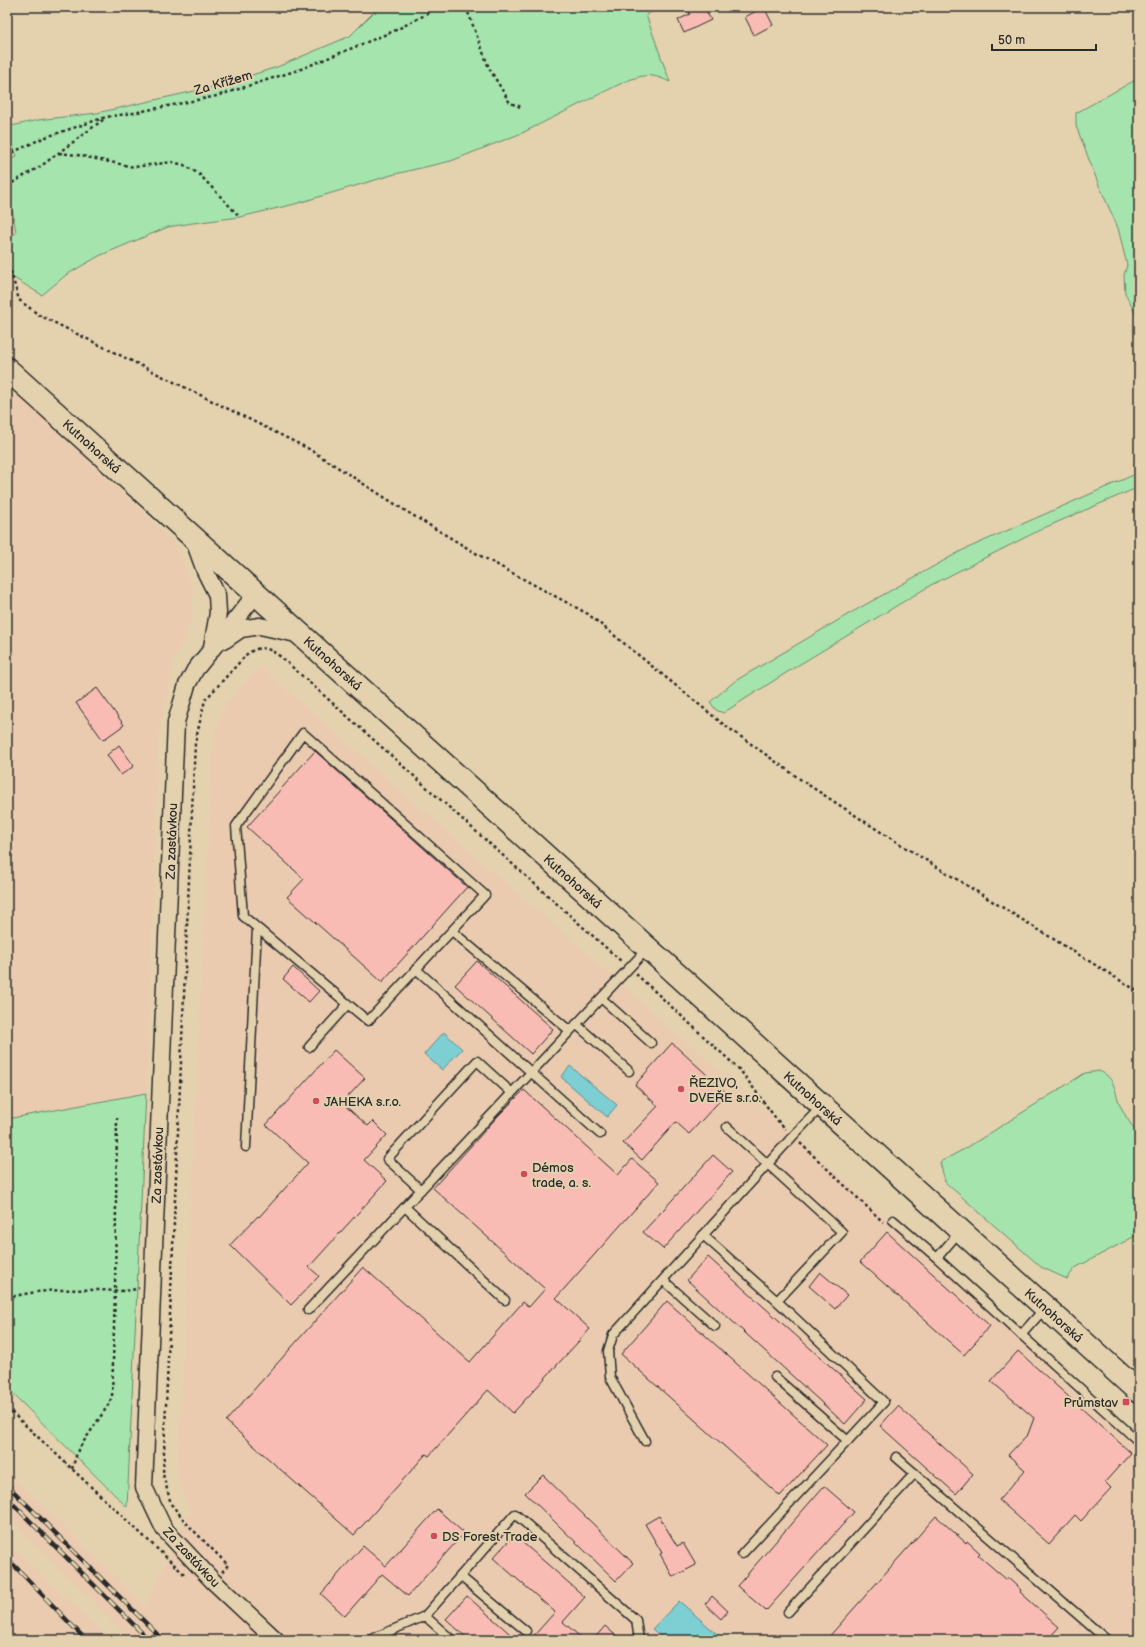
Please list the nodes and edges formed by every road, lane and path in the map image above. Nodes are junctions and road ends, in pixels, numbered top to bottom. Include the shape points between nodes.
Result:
1 (438, 7) edge
2 (466, 7) edge
3 (521, 107) dead end
4 (106, 117) junction
5 (59, 153) junction
6 (7, 154) edge
7 (7, 186) edge
8 (240, 217) dead end
9 (7, 267) edge
10 (7, 369) edge
11 (192, 537) junction
12 (256, 594) junction
13 (302, 635) junction
14 (212, 648) junction
15 (257, 928) junction
16 (452, 931) junction
17 (648, 948) junction
18 (416, 969) junction
19 (1139, 992) edge
20 (601, 998) junction
21 (348, 1004) junction
22 (576, 1024) junction
23 (570, 1031) junction
24 (651, 1043) dead end
25 (309, 1047) dead end
26 (629, 1071) dead end
27 (531, 1072) junction
28 (512, 1093) junction
29 (822, 1106) junction
30 (117, 1118) dead end
31 (727, 1127) dead end
32 (600, 1134) dead end
33 (246, 1147) dead end
34 (767, 1164) junction
35 (421, 1190) junction
36 (405, 1207) junction
37 (893, 1220) dead end
38 (960, 1230) junction
39 (703, 1235) junction
40 (937, 1258) junction
41 (663, 1280) junction
42 (152, 1283) junction
43 (116, 1291) junction
44 (7, 1298) edge
45 (505, 1300) dead end
46 (776, 1301) junction
47 (1046, 1308) junction
48 (308, 1310) dead end
49 (715, 1326) dead end
50 (1021, 1335) junction
51 (775, 1377) dead end
52 (1139, 1392) edge
53 (7, 1408) edge
54 (645, 1441) dead end
55 (848, 1441) junction
56 (1138, 1441) edge
57 (896, 1457) dead end
58 (72, 1469) junction
59 (915, 1473) junction
60 (742, 1554) dead end
61 (187, 1576) dead end
62 (460, 1576) junction
63 (788, 1612) dead end
64 (425, 1616) junction
65 (526, 1631) dead end
66 (276, 1640) edge
67 (369, 1640) edge
68 (452, 1640) edge
69 (639, 1640) edge
70 (1107, 1640) edge

1 - 4 path, Za Křížem via 394,30 302,69 217,96
2 - 3 path via 489,68 510,103
4 - 5 path
4 - 6 path, Za Křížem via 43,138
5 - 7 path
5 - 8 path via 134,167 172,162 184,165 199,174
9 - 19 path via 10,269 19,300 39,315 308,449 479,555 588,614 723,724 807,784
10 - 11 main road, Kutnohorská
11 - 12 main road, Kutnohorská
11 - 14 street, Za zastávkou via 217,595 218,613
12 - 13 main road, Kutnohorská
12 - 14 street, Za zastávkou
13 - 14 street, Za zastávkou via 260,626 241,629
13 - 17 main road, Kutnohorská
14 - 42 street, Za zastávkou via 186,685 176,722
15 - 16 lane via 243,916 236,826 302,733 485,895
15 - 21 lane
15 - 33 lane
16 - 18 lane
16 - 23 lane
17 - 20 lane
17 - 29 main road, Kutnohorská
18 - 21 lane via 368,1021
18 - 27 lane
20 - 22 lane
20 - 24 lane
21 - 25 lane
22 - 23 lane
22 - 26 lane
23 - 27 lane
27 - 28 lane
27 - 32 lane
28 - 35 lane
28 - 35 lane via 477,1061 387,1159
29 - 34 lane
29 - 38 main road, Kutnohorská
30 - 43 path
31 - 34 lane
34 - 39 lane
34 - 46 lane via 842,1232
35 - 36 lane
36 - 45 lane
36 - 48 lane
37 - 40 lane
38 - 40 lane
38 - 47 main road, Kutnohorská
39 - 41 lane
39 - 46 lane
40 - 50 lane
41 - 49 lane
41 - 54 lane via 613,1335 608,1351 610,1377
42 - 43 path via 130,1291
42 - 66 street, Za zastávkou via 144,1487 164,1529 213,1581
43 - 44 path via 43,1291
43 - 58 path via 112,1397 86,1435
46 - 55 lane via 884,1402
47 - 50 lane
47 - 52 main road, Kutnohorská
50 - 56 lane
51 - 55 lane
53 - 58 path
55 - 60 lane
57 - 59 lane
58 - 61 path
59 - 63 lane
59 - 70 lane
62 - 64 lane
62 - 65 lane
62 - 69 lane via 515,1514 636,1620
64 - 67 lane
64 - 68 lane

